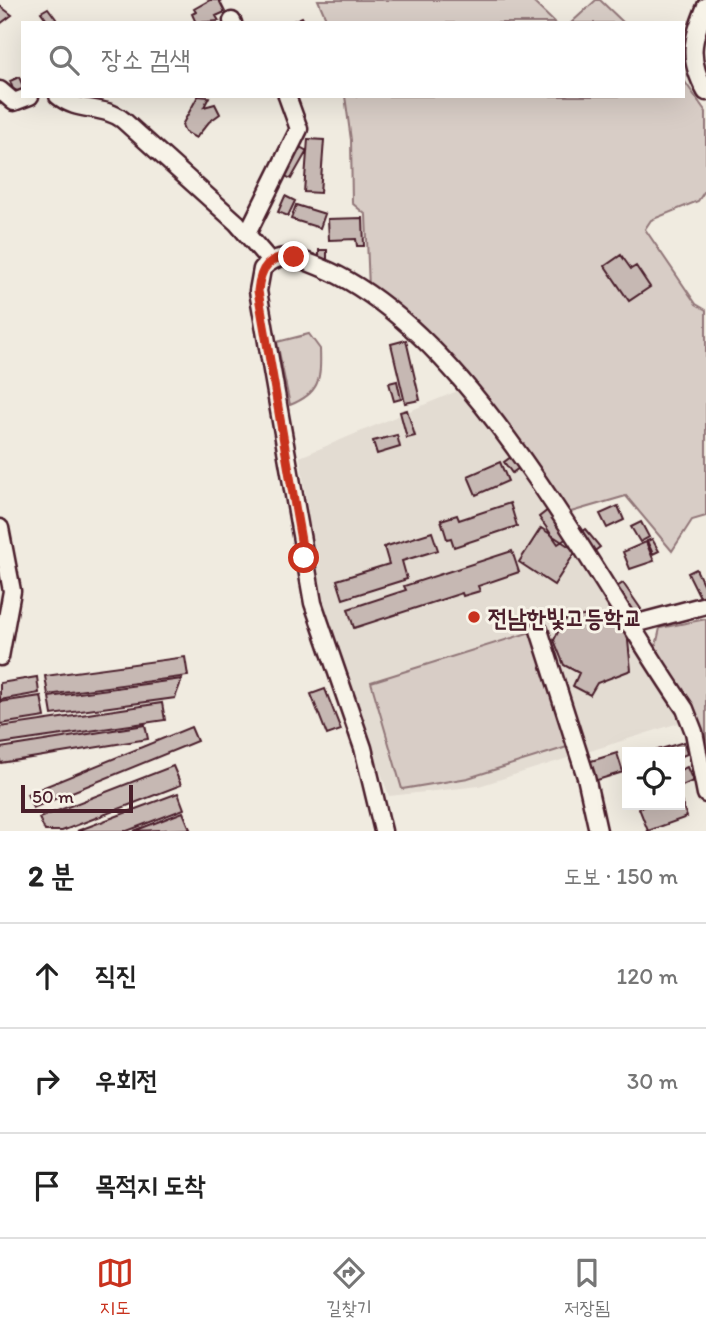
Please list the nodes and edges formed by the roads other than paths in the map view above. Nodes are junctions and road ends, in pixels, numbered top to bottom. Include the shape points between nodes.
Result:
1 (706, 6) edge
2 (0, 90) edge
3 (706, 92) edge
4 (25, 98) edge
5 (60, 98) edge
6 (288, 98) edge
7 (247, 234) junction
8 (270, 261) junction
9 (0, 528) edge
10 (706, 606) edge
11 (630, 625) junction
12 (539, 630) dead end
13 (0, 657) edge
14 (706, 794) edge
15 (383, 831) edge
16 (598, 831) edge

1 - 3 street via 692,50 694,68
2 - 4 street via 14,102
5 - 7 street via 70,106 112,112
6 - 7 street via 299,130
7 - 8 street
8 - 11 street via 294,257 351,283 402,321 458,375 550,502
8 - 15 street via 259,279 261,314 313,603 363,748
9 - 13 street via 12,591
10 - 11 street
11 - 14 street via 685,709
12 - 16 street via 579,752

